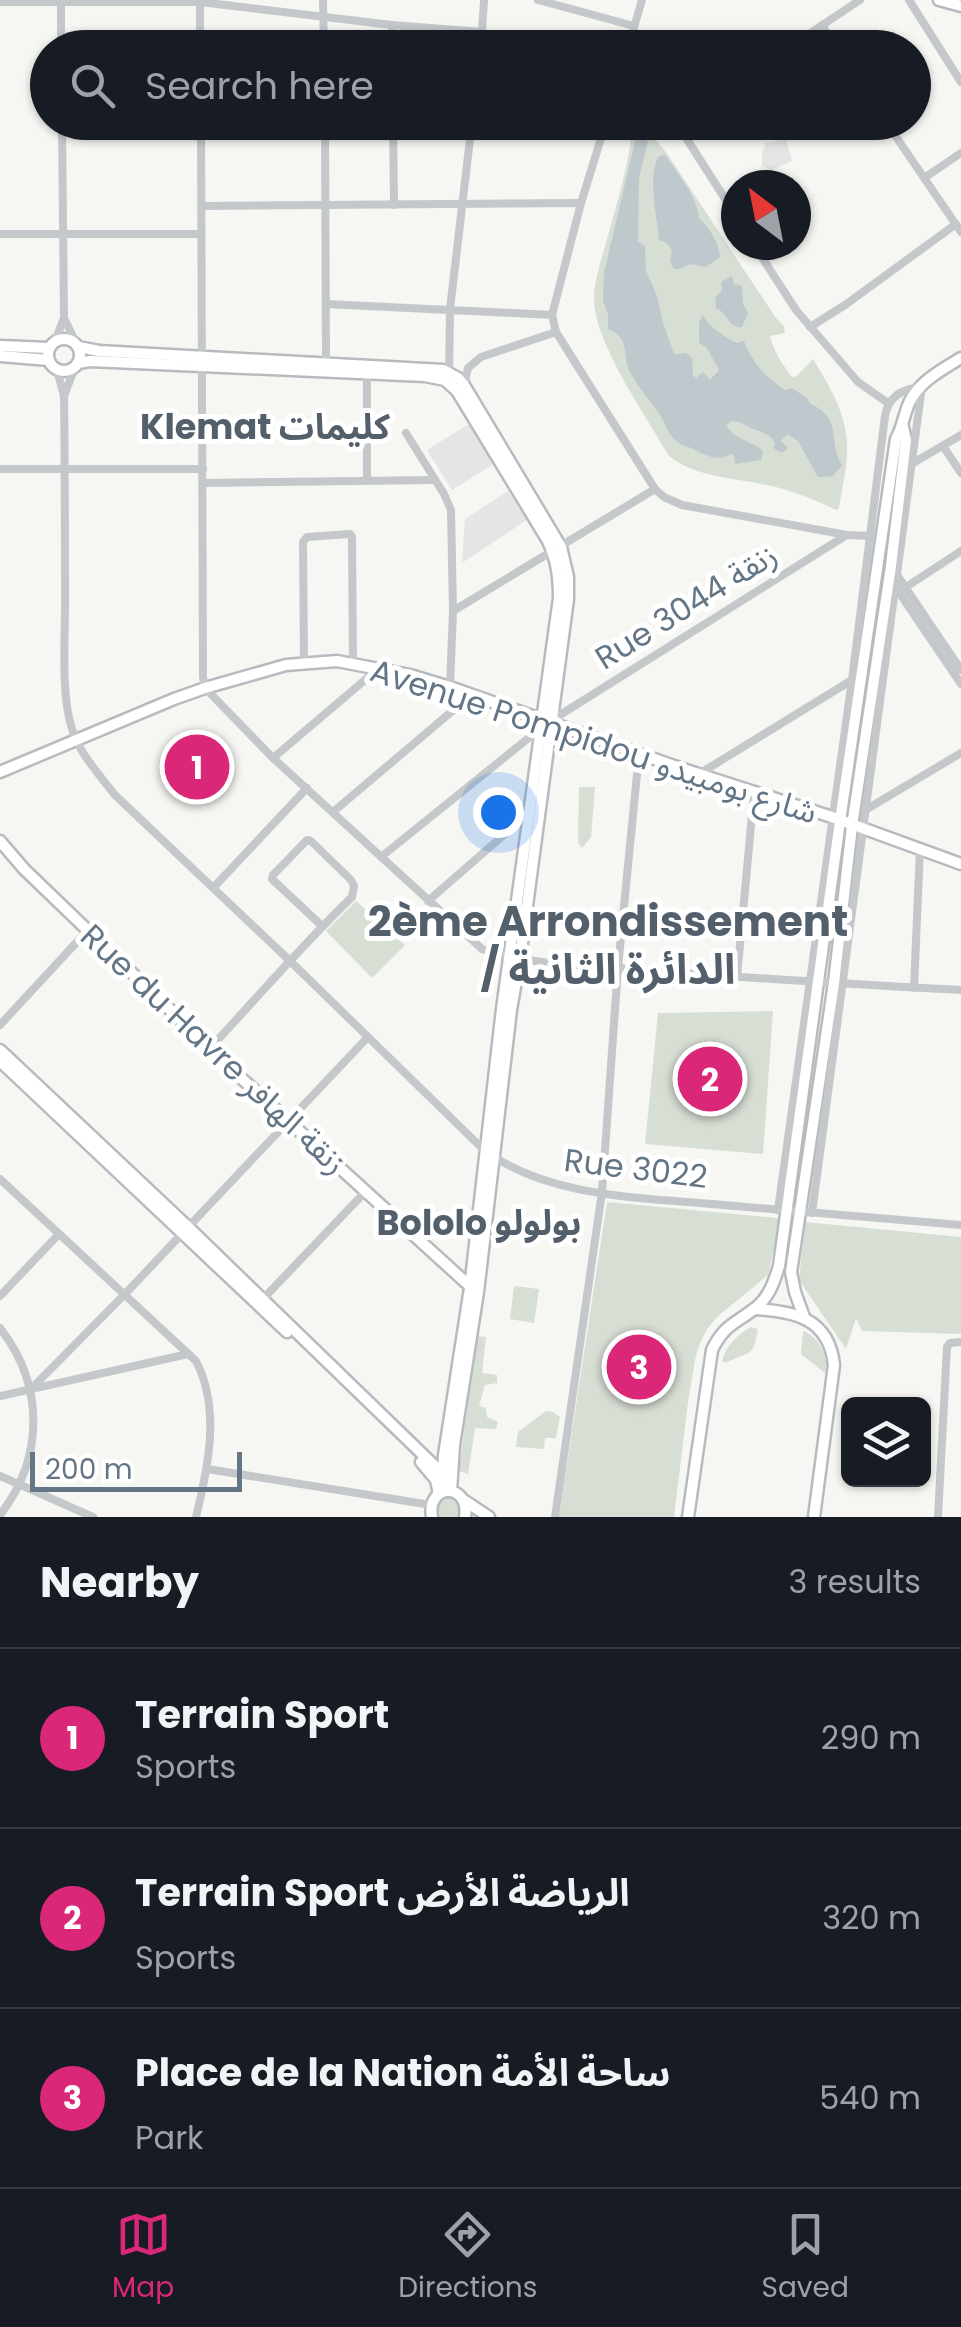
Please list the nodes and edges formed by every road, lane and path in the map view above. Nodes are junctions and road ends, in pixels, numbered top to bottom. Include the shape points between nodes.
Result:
1 (323, 0) edge
2 (484, 0) edge
3 (538, 0) edge
4 (642, 0) edge
5 (860, 0) edge
6 (909, 0) edge
7 (940, 0) edge
8 (61, 1) edge
9 (200, 1) edge
10 (0, 2) edge
11 (961, 6) edge
12 (324, 17) junction
13 (392, 25) junction
14 (822, 25) junction
15 (634, 26) junction
16 (61, 30) edge
17 (200, 30) edge
18 (324, 30) edge
19 (392, 30) edge
20 (456, 30) edge
21 (482, 30) edge
22 (633, 30) edge
23 (815, 30) edge
24 (825, 30) edge
25 (928, 30) edge
26 (931, 35) edge
27 (961, 82) edge
28 (62, 140) edge
29 (201, 140) edge
30 (325, 140) edge
31 (394, 140) edge
32 (470, 140) edge
33 (600, 140) edge
34 (687, 140) edge
35 (898, 140) edge
36 (961, 153) edge
37 (924, 178) junction
38 (721, 192) edge
39 (462, 203) junction
40 (581, 203) junction
41 (394, 204) junction
42 (326, 205) junction
43 (202, 206) junction
44 (958, 228) edge
45 (0, 234) edge
46 (63, 234) junction
47 (201, 234) junction
48 (764, 260) edge
49 (327, 304) junction
50 (450, 309) junction
51 (552, 315) junction
52 (64, 318) junction
53 (810, 327) junction
54 (556, 332) junction
55 (77, 345) junction
56 (0, 346) edge
57 (53, 355) junction
58 (0, 356) edge
59 (961, 358) edge
60 (202, 360) junction
61 (474, 362) junction
62 (326, 364) junction
63 (77, 365) junction
64 (450, 373) junction
65 (367, 375) junction
66 (464, 386) junction
67 (922, 386) junction
68 (64, 396) junction
69 (888, 403) junction
70 (903, 427) junction
71 (406, 432) dead end
72 (961, 435) edge
73 (943, 446) junction
74 (913, 464) junction
75 (203, 468) junction
76 (0, 469) edge
77 (66, 469) junction
78 (961, 473) edge
79 (436, 480) junction
80 (367, 481) junction
81 (203, 483) junction
82 (656, 488) junction
83 (847, 535) junction
84 (871, 536) junction
85 (557, 550) junction
86 (961, 551) edge
87 (893, 576) junction
88 (906, 587) junction
89 (453, 611) junction
90 (304, 662) junction
91 (352, 663) junction
92 (380, 668) junction
93 (961, 670) edge
94 (852, 680) junction
95 (961, 684) edge
96 (450, 687) junction
97 (205, 688) junction
98 (470, 696) junction
99 (547, 723) junction
100 (76, 741) junction
101 (961, 753) edge
102 (639, 754) junction
103 (273, 758) junction
104 (0, 772) edge
105 (699, 774) junction
106 (307, 788) junction
107 (754, 793) junction
108 (868, 809) junction
109 (333, 812) junction
110 (529, 813) junction
111 (847, 823) junction
112 (0, 840) edge
113 (920, 850) junction
114 (380, 857) junction
115 (961, 864) edge
116 (214, 887) junction
117 (428, 901) junction
118 (322, 926) junction
119 (87, 932) junction
120 (515, 958) junction
121 (289, 960) junction
122 (618, 968) junction
123 (737, 977) junction
124 (813, 982) junction
125 (838, 984) junction
126 (914, 988) junction
127 (961, 990) edge
128 (0, 1025) edge
129 (367, 1038) junction
130 (211, 1047) junction
131 (0, 1050) edge
132 (0, 1061) edge
133 (290, 1122) junction
134 (489, 1154) junction
135 (0, 1179) edge
136 (366, 1191) junction
137 (602, 1192) junction
138 (783, 1211) junction
139 (807, 1213) junction
140 (961, 1225) edge
141 (185, 1230) junction
142 (58, 1235) junction
143 (474, 1290) junction
144 (124, 1294) junction
145 (0, 1296) edge
146 (260, 1302) junction
147 (754, 1310) junction
148 (804, 1317) junction
149 (468, 1324) junction
150 (0, 1328) edge
151 (961, 1342) edge
152 (188, 1354) junction
153 (30, 1390) junction
154 (0, 1396) edge
155 (445, 1448) junction
156 (420, 1452) junction
157 (207, 1468) junction
158 (0, 1476) edge
159 (20, 1485) junction
160 (449, 1489) junction
161 (431, 1511) edge
162 (0, 1516) edge
163 (93, 1517) edge
164 (196, 1517) edge
165 (465, 1517) edge
166 (489, 1517) edge
167 (555, 1517) edge
168 (688, 1517) edge
169 (814, 1517) edge
170 (938, 1517) edge

1 - 12 street
2 - 21 street
3 - 15 street
4 - 15 street
5 - 14 street
6 - 25 street
7 - 11 main road
8 - 9 street
8 - 10 street
8 - 16 street
9 - 12 street
9 - 17 street
12 - 13 street
12 - 18 street
13 - 19 street
13 - 20 street
14 - 23 street
14 - 24 street
15 - 22 street
26 - 27 street
28 - 46 street
29 - 43 street
30 - 42 street
31 - 41 street
32 - 39 street
33 - 40 street
34 - 38 street
35 - 37 street
36 - 37 street
37 - 44 street
39 - 40 street
39 - 41 street
39 - 50 street
40 - 51 street
41 - 42 street
42 - 43 street
42 - 49 street
43 - 47 street
44 - 53 street
45 - 46 street
46 - 47 street
46 - 52 street
47 - 60 street
48 - 53 street
49 - 50 street
49 - 62 street
50 - 51 street
50 - 64 street
51 - 54 street
52 - 55 street
52 - 57 street
53 - 69 street via 858,382
54 - 61 street
54 - 82 street
55 - 57 main road via 66,338
55 - 60 main road
55 - 63 main road
56 - 57 main road
57 - 58 main road
57 - 63 main road via 66,371
57 - 68 street
59 - 67 main road
60 - 62 main road
60 - 63 main road
60 - 65 main road
60 - 75 street
61 - 64 street
61 - 66 street
62 - 64 main road
63 - 68 street
64 - 65 main road
64 - 66 main road
64 - 85 main road
65 - 80 street
66 - 85 main road
67 - 69 street
67 - 70 main road via 909,402
67 - 74 street
68 - 77 street
69 - 84 street
70 - 87 main road
70 - 111 main road via 896,439
71 - 79 street
72 - 73 street
73 - 74 street
73 - 78 street
74 - 87 street
75 - 77 street
75 - 81 street
76 - 77 street
77 - 100 street via 65,657
79 - 80 street
79 - 89 street via 451,510
80 - 81 street
81 - 97 street
82 - 83 street via 682,504
82 - 85 street
83 - 84 street
83 - 99 street, Rue 3044 زنقة
84 - 94 street
85 - 89 street
85 - 99 main road via 568,598
86 - 88 street
87 - 88 street
87 - 95 street
87 - 108 street
87 - 111 main road
88 - 93 street
89 - 96 street
90 - 91 main road, Avenue Pompidou شارع بومبيدو
90 - 91 street via 303,542 350,534
90 - 97 main road, Avenue Pompidou شارع بومبيدو
91 - 92 main road, Avenue Pompidou شارع بومبيدو
92 - 96 main road, Avenue Pompidou شارع بومبيدو
92 - 103 street
94 - 105 street
94 - 111 street
96 - 98 main road, Avenue Pompidou شارع بومبيدو
97 - 100 main road, Avenue Pompidou شارع بومبيدو
97 - 103 street
98 - 99 main road, Avenue Pompidou شارع بومبيدو
98 - 109 street
99 - 102 main road, Avenue Pompidou شارع بومبيدو
99 - 110 main road
99 - 114 street, Rue 3044 زنقة
99 - 120 main road
100 - 104 main road, Avenue Pompidou شارع بومبيدو
100 - 116 street, Rue 3022 via 114,794
101 - 108 street
102 - 105 main road, Avenue Pompidou شارع بومبيدو
102 - 122 street
103 - 106 street
105 - 107 main road, Avenue Pompidou شارع بومبيدو
106 - 109 street
106 - 116 street
107 - 111 main road, Avenue Pompidou شارع بومبيدو
107 - 123 street
108 - 111 street
109 - 114 street
110 - 117 street
110 - 120 main road
111 - 113 main road, Avenue Pompidou شارع بومبيدو
111 - 124 main road
111 - 125 main road
112 - 119 main road, Rue du Havre زنقة الهافر
113 - 115 main road, Avenue Pompidou شارع بومبيدو
113 - 126 street
114 - 117 street
116 - 121 street, Rue 3022
117 - 120 street via 474,944
118 - 118 street via 272,879 307,840 354,886 352,897
118 - 121 street
119 - 128 street
119 - 130 main road, Rue du Havre زنقة الهافر
120 - 122 street
120 - 134 main road
121 - 129 street, Rue 3022
121 - 130 street
122 - 123 street
122 - 137 street
123 - 124 street
124 - 125 street
124 - 138 main road
125 - 126 street
125 - 139 main road
126 - 127 street
129 - 133 street
129 - 134 street, Rue 3022
130 - 133 main road, Rue du Havre زنقة الهافر
131 - 141 main road
132 - 141 main road
133 - 136 main road, Rue du Havre زنقة الهافر
133 - 141 street
134 - 137 street, Rue 3022 via 548,1183
134 - 143 main road
135 - 142 street
136 - 143 main road, Rue du Havre زنقة الهافر
136 - 146 street
137 - 138 street, Rue 3022
137 - 167 street
138 - 139 street, Rue 3022
138 - 147 main road via 780,1266
139 - 140 street, Rue 3022
139 - 148 main road via 791,1272
141 - 144 street
141 - 146 main road
142 - 144 street
142 - 145 street
143 - 149 main road
144 - 152 street
144 - 153 street
146 - 156 main road
146 - 160 main road
147 - 148 main road
147 - 168 main road via 731,1324 712,1350
148 - 169 main road via 824,1335 834,1364
149 - 155 main road
149 - 160 main road
150 - 153 street
151 - 170 street via 947,1347
152 - 153 street
152 - 157 street via 206,1384
153 - 154 street
153 - 159 street via 32,1442
155 - 156 main road
155 - 160 main road
156 - 160 main road
157 - 161 street
157 - 164 street
158 - 159 street
159 - 162 street
159 - 163 street
160 - 161 main road
160 - 165 main road
160 - 166 main road

